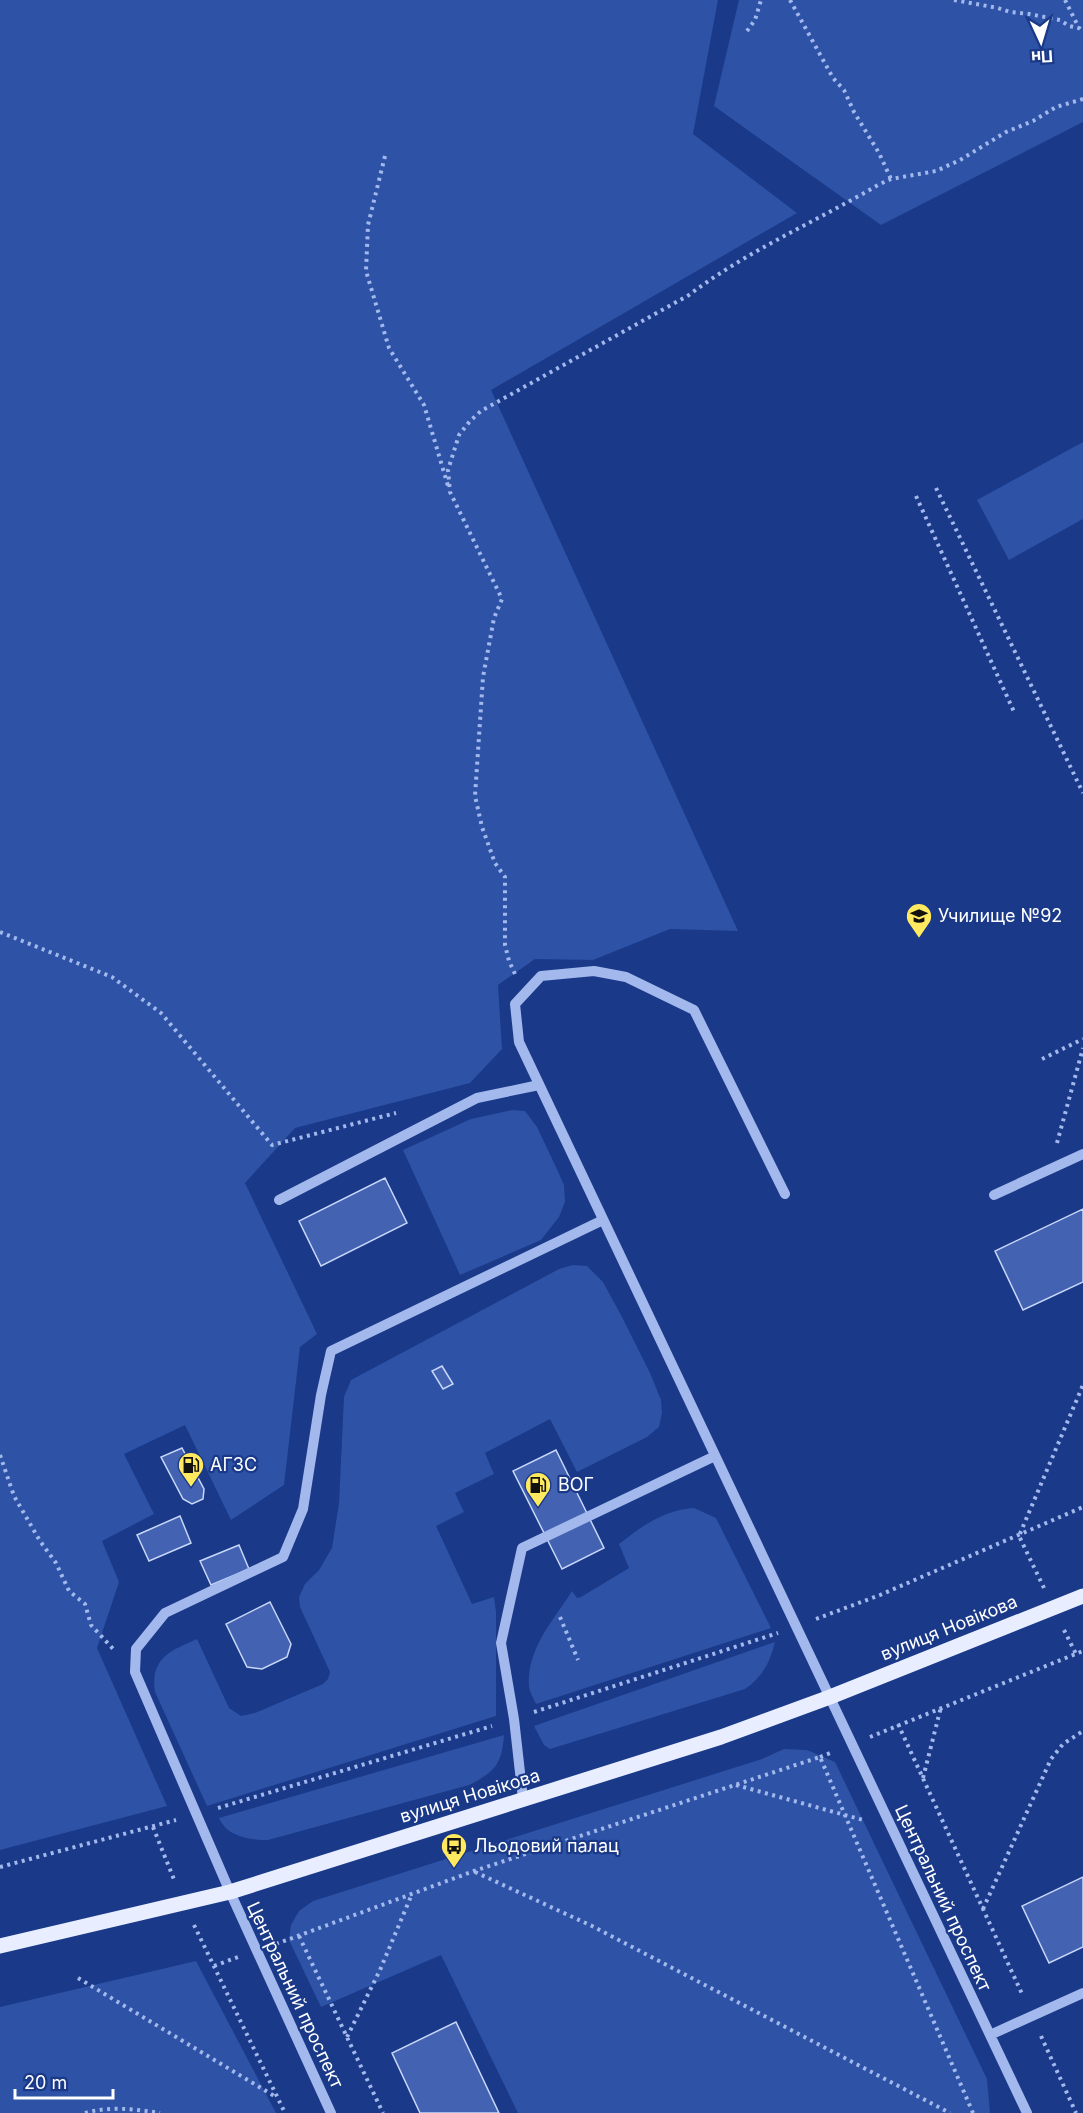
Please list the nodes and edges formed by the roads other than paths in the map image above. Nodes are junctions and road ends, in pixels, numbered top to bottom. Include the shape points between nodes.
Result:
1 (539, 1085) junction
2 (1083, 1154) edge
3 (785, 1194) dead end
4 (994, 1195) dead end
5 (279, 1200) dead end
6 (603, 1220) junction
7 (715, 1456) junction
8 (1083, 1596) edge
9 (830, 1697) junction
10 (523, 1799) junction
11 (230, 1892) junction
12 (0, 1946) edge
13 (1083, 1993) edge
14 (990, 2035) junction
15 (331, 2113) edge
16 (1027, 2113) edge

1 - 3 street, Центральний проспект via 519,1042 515,1004 541,976 594,971 626,977 694,1010
1 - 5 street via 477,1098
1 - 6 street, Центральний проспект
2 - 4 street
6 - 7 street, Центральний проспект
6 - 11 street, Центральний проспект via 331,1351 303,1509 283,1557 165,1613 136,1649 135,1672
7 - 9 street, Центральний проспект
7 - 10 street via 522,1548 501,1643
8 - 9 main road, вулиця Новікова
9 - 10 main road, вулиця Новікова via 721,1737
9 - 14 street, Центральний проспект
10 - 11 main road, вулиця Новікова
11 - 12 main road, вулиця Новікова
11 - 15 street, Центральний проспект
13 - 14 street
14 - 16 street, Центральний проспект

